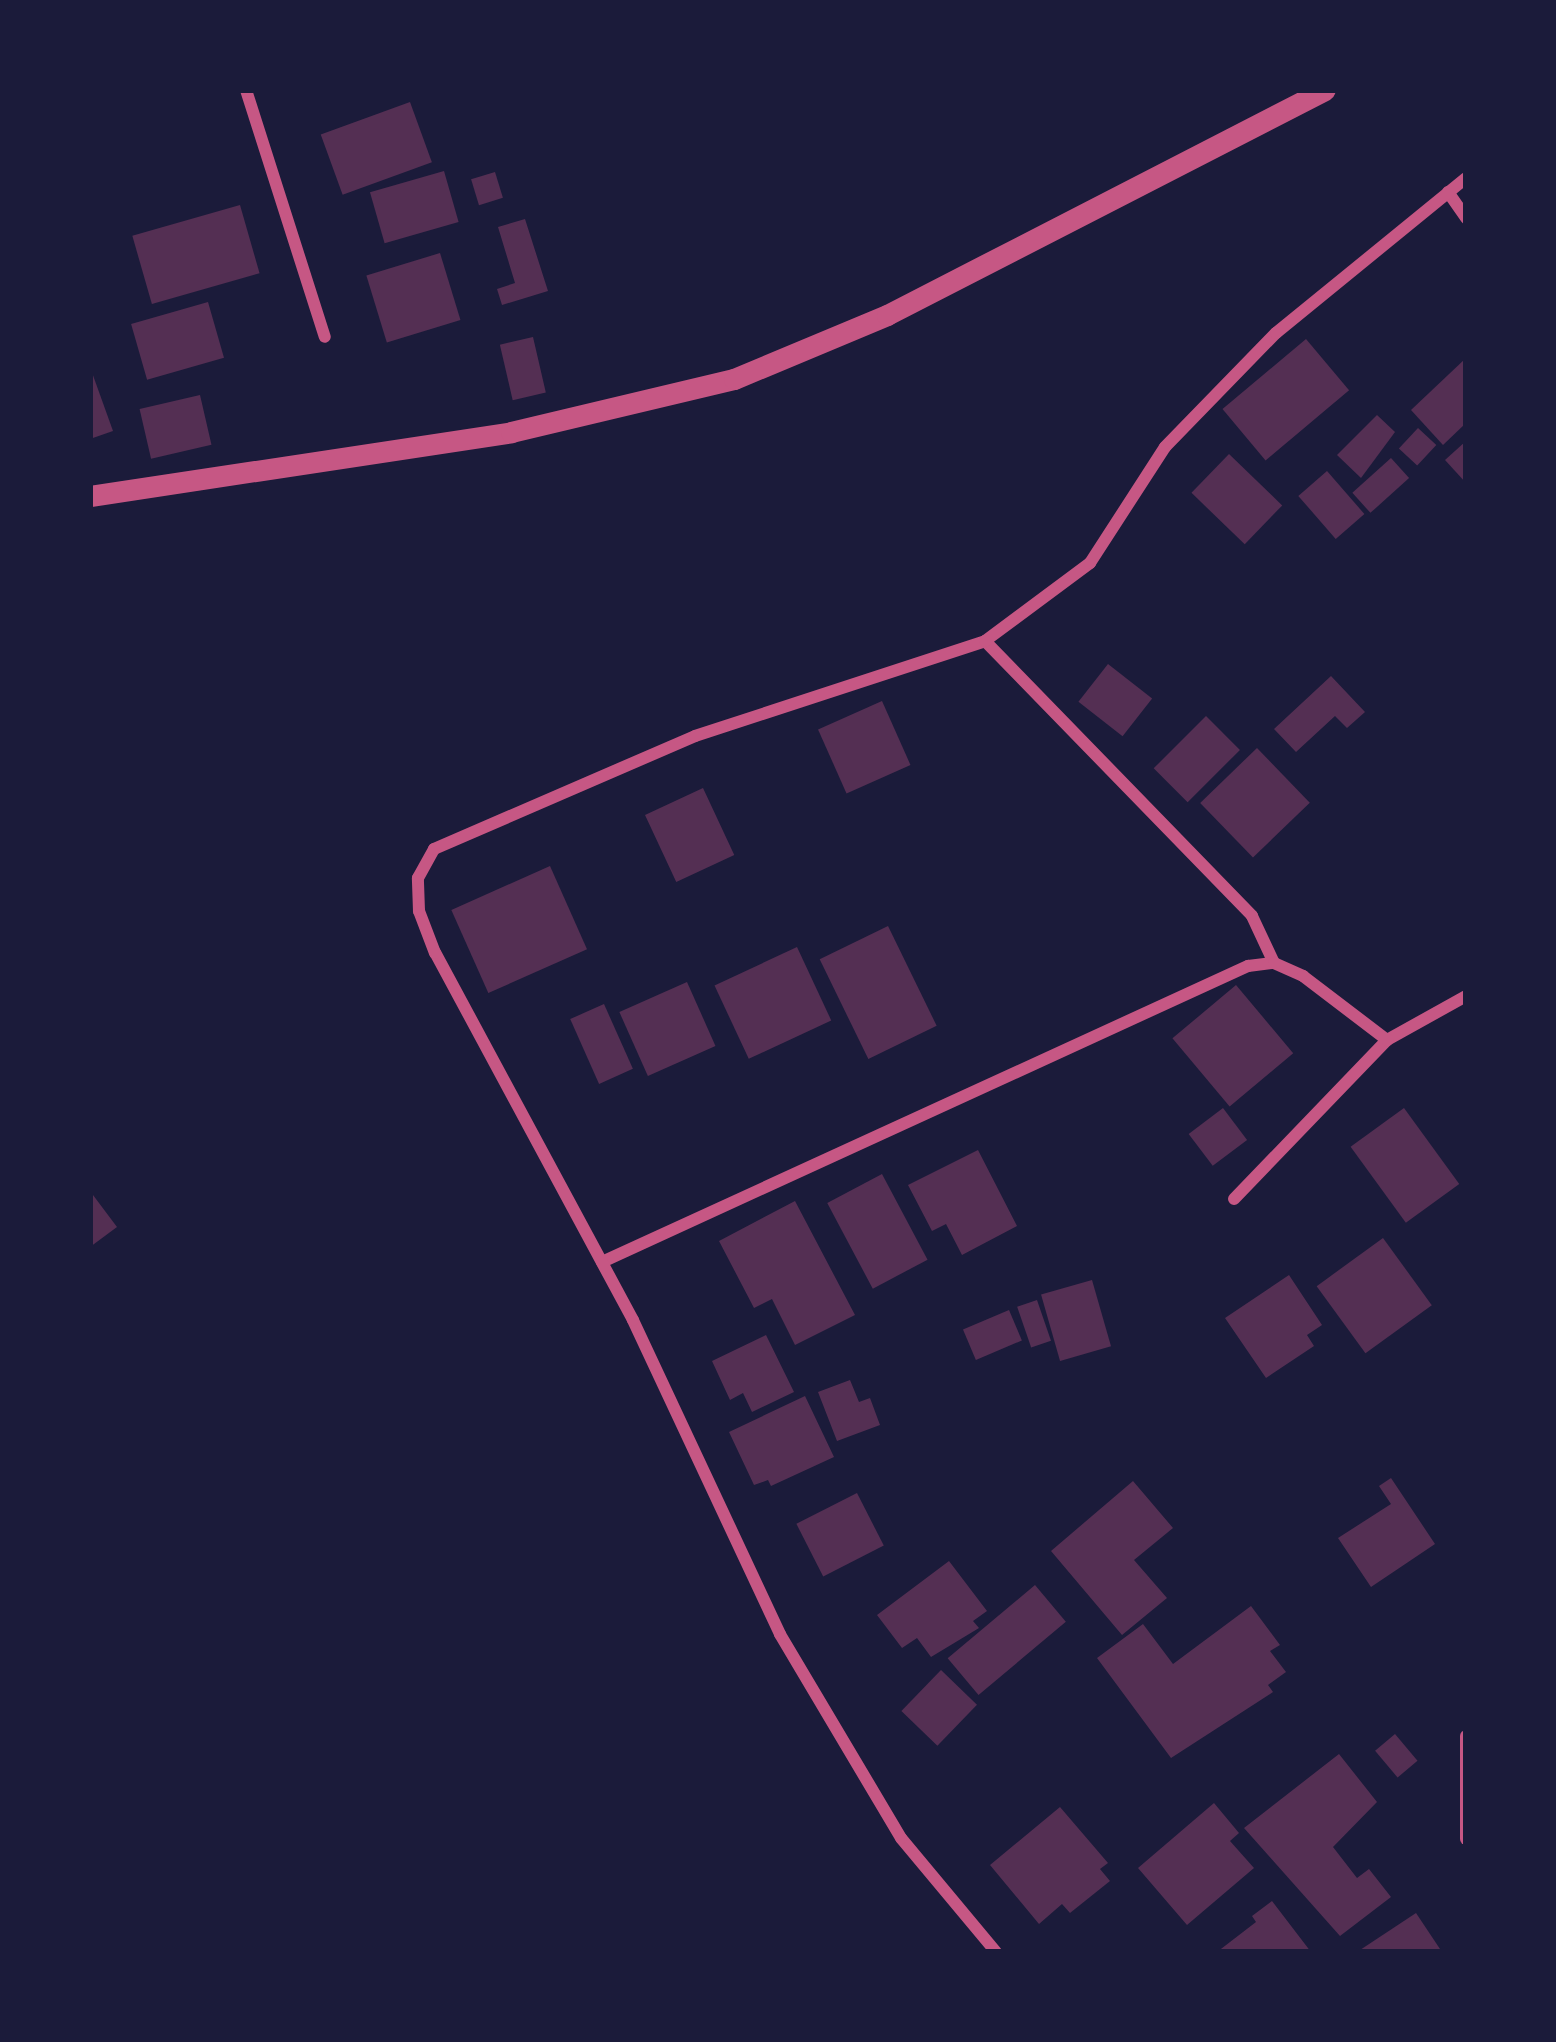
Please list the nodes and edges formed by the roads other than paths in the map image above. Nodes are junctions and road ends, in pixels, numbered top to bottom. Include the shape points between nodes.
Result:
1 (246, 90) edge
2 (1324, 90) edge
3 (1466, 178) edge
4 (1448, 192) junction
5 (1466, 218) edge
6 (325, 338) dead end
7 (90, 496) edge
8 (985, 640) junction
9 (1274, 963) junction
10 (1466, 996) edge
11 (1387, 1040) junction
12 (1234, 1199) dead end
13 (602, 1262) junction
14 (1466, 1736) edge
15 (1466, 1839) edge
16 (996, 1952) edge

1 - 6 street
2 - 7 street via 887,315 734,379 511,432
3 - 4 street
4 - 5 street
4 - 8 street via 1276,333 1165,447 1090,563
8 - 9 street via 1252,916
8 - 13 street via 695,736 434,849 418,878 419,911 435,953
9 - 11 street
9 - 13 street via 1184,992
10 - 11 street
11 - 12 street
13 - 16 street via 819,1704 901,1838
14 - 15 street

